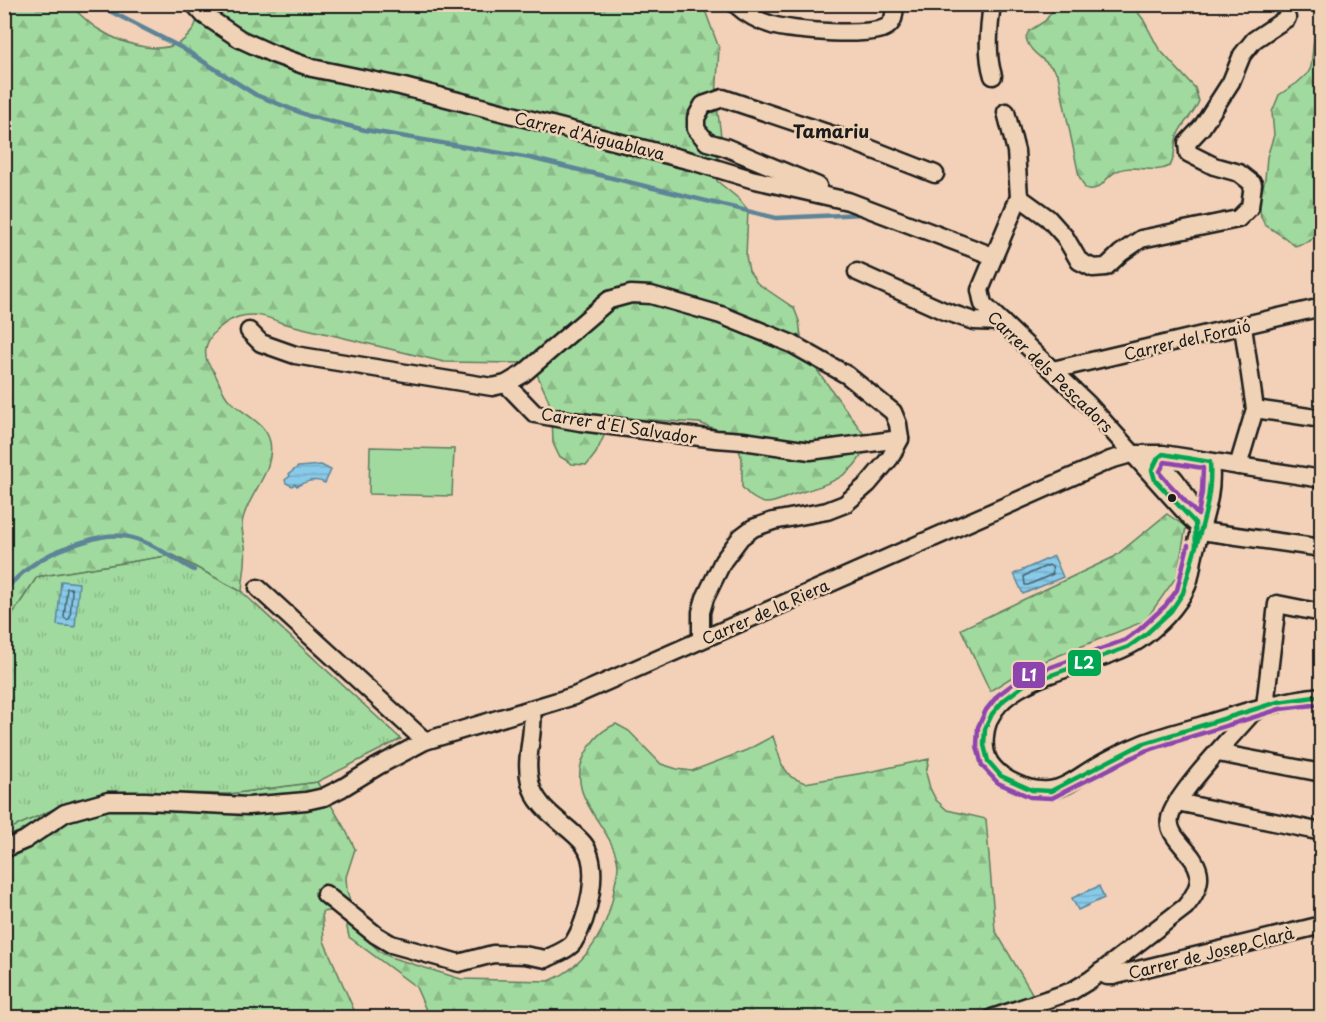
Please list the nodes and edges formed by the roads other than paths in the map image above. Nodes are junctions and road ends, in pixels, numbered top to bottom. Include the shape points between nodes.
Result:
1 (194, 4) edge
2 (735, 4) edge
3 (895, 4) edge
4 (992, 4) edge
5 (1287, 18) dead end
6 (993, 76) dead end
7 (1006, 112) dead end
8 (934, 174) dead end
9 (1019, 196) junction
10 (848, 201) junction
11 (993, 256) junction
12 (857, 272) dead end
13 (1322, 307) edge
14 (1002, 322) junction
15 (1243, 327) junction
16 (249, 331) dead end
17 (1053, 370) junction
18 (506, 384) junction
19 (1255, 408) junction
20 (1322, 419) edge
21 (900, 439) junction
22 (1131, 454) junction
23 (1210, 462) junction
24 (1238, 466) junction
25 (1322, 479) edge
26 (1197, 534) junction
27 (1322, 548) edge
28 (258, 588) dead end
29 (1322, 613) edge
30 (701, 639) junction
31 (1322, 696) edge
32 (1265, 706) junction
33 (532, 710) junction
34 (424, 741) junction
35 (1218, 753) junction
36 (1322, 773) edge
37 (1177, 802) junction
38 (1322, 832) edge
39 (4, 849) edge
40 (325, 894) dead end
41 (1322, 925) edge
42 (1100, 972) junction
43 (992, 1017) edge

1 - 10 street, Carrer d'Aiguablava via 240,39 312,68 411,89
2 - 3 street via 772,25 826,33 887,27 893,19
4 - 6 street via 989,45
5 - 9 street via 1254,40 1242,55 1232,82 1187,143 1188,153 1239,173 1253,184 1250,207 1238,219 1141,239 1106,267 1093,268 1079,261 1065,237
7 - 9 street, Carrer dels Pescadors via 1016,151
8 - 10 street via 848,140 723,99 703,105 696,118 696,129 706,142 792,174
9 - 11 street, Carrer dels Pescadors
10 - 11 street, Carrer d'Aiguablava
11 - 14 street, Carrer dels Pescadors via 980,298
12 - 14 street via 944,311 975,321
13 - 15 street, Carrer del Foraió
14 - 17 street, Carrer dels Pescadors
15 - 17 street, Carrer del Foraió
15 - 19 street
16 - 18 street via 261,343 295,355 492,387
17 - 22 street, Carrer dels Pescadors
18 - 21 street, Carrer d'El Salvador via 536,414 580,422 810,451
18 - 21 street via 609,300 631,294 651,295 751,327 792,344 847,375 893,412
19 - 20 street
19 - 24 street
21 - 30 street via 868,484 845,504 773,521 741,537 723,561 705,598
22 - 23 street, Carrer de la Riera via 1163,454
22 - 26 street, Carrer dels Pescadors
22 - 30 street, Carrer de la Riera
23 - 24 street, Carrer de la Riera
23 - 26 street via 1210,498
24 - 25 street, Carrer de la Riera
26 - 27 street
26 - 32 street via 1187,586 1165,618 1128,647 1024,685 1004,700 985,729 988,761 1001,776 1017,784 1032,790 1051,790 1142,744
28 - 34 street
29 - 32 street via 1277,604
30 - 33 street, Carrer de la Riera via 574,696
31 - 32 street
32 - 35 street via 1252,713
33 - 34 street, Carrer de la Riera
33 - 40 street via 530,783 539,802 584,844 592,861 585,915 572,945 546,959 493,954 459,963 391,944
34 - 39 street, Carrer de la Riera via 324,797 248,806 108,801 65,813
35 - 36 street
35 - 37 street
37 - 38 street
37 - 42 street via 1169,821 1197,869 1200,879 1194,897
41 - 42 street, Carrer de Josep Clarà via 1113,976
42 - 43 street via 1072,991

